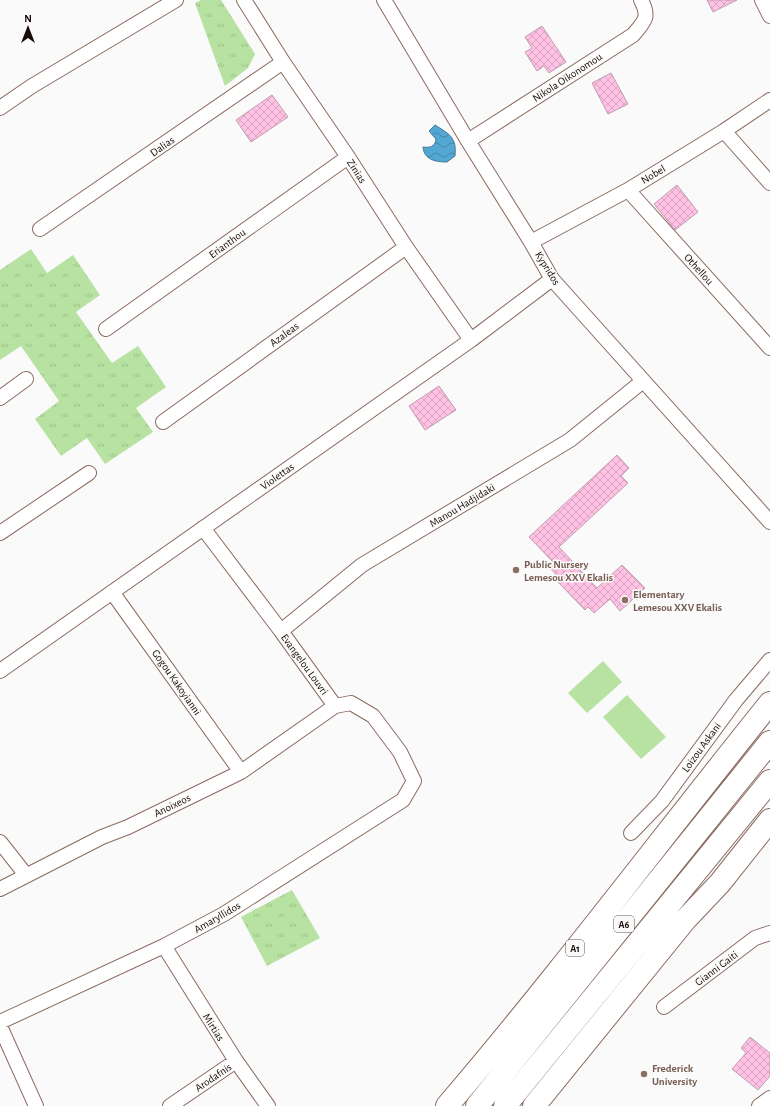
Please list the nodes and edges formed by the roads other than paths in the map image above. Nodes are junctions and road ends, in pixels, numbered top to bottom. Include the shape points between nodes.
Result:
1 (176, 0) edge
2 (244, 0) edge
3 (384, 0) edge
4 (641, 0) edge
5 (762, 0) edge
6 (770, 16) edge
7 (283, 62) junction
8 (770, 100) edge
9 (0, 108) edge
10 (724, 131) junction
11 (468, 141) junction
12 (348, 157) junction
13 (770, 183) edge
14 (628, 190) junction
15 (40, 229) dead end
16 (531, 242) junction
17 (406, 247) junction
18 (552, 279) junction
19 (106, 329) dead end
20 (471, 340) junction
21 (770, 348) edge
22 (26, 379) dead end
23 (643, 381) junction
24 (0, 398) edge
25 (163, 422) dead end
26 (89, 473) dead end
27 (770, 522) edge
28 (203, 528) junction
29 (0, 533) edge
30 (112, 592) junction
31 (281, 631) junction
32 (770, 660) edge
33 (0, 671) edge
34 (770, 703) edge
35 (335, 706) junction
36 (770, 720) edge
37 (770, 742) edge
38 (241, 772) junction
39 (414, 781) joint
40 (770, 781) edge
41 (701, 789) junction
42 (770, 811) edge
43 (770, 820) edge
44 (631, 833) dead end
45 (0, 842) edge
46 (26, 875) junction
47 (720, 884) junction
48 (0, 889) edge
49 (770, 933) edge
50 (164, 946) junction
51 (664, 1007) dead end
52 (0, 1022) edge
53 (0, 1026) edge
54 (236, 1061) junction
55 (770, 1098) edge
56 (36, 1106) edge
57 (170, 1106) edge
58 (268, 1106) edge
59 (448, 1106) edge
60 (477, 1106) edge
61 (505, 1106) edge
62 (534, 1106) edge
63 (759, 1106) edge

1 - 9 street via 32,86
2 - 7 street, Zinias
3 - 11 street, Kypridos
4 - 11 street, Nikola Oikonomou via 646,10 645,21 633,35
5 - 6 street
7 - 12 street, Zinias
7 - 15 street, Dalias
8 - 10 street, Nobel
10 - 13 street
10 - 14 street, Nobel
11 - 16 street, Kypridos
12 - 17 street, Zinias
12 - 19 street, Erianthou
14 - 16 street, Nobel
14 - 21 street, Othellou
16 - 18 street, Kypridos
17 - 20 street, Zinias
17 - 25 street, Azaleas
18 - 20 street, Violettas
18 - 23 street, Kypridos
20 - 28 street, Violettas
22 - 24 street
23 - 27 street, Kypridos
23 - 31 street, Manou Hadjidaki via 570,440 362,565
26 - 29 street
28 - 30 street, Violettas
28 - 31 street, Evangelou Louvri
30 - 33 street, Violettas
30 - 38 street, Gogou Kakoyianni
31 - 35 street, Evangelou Louvri
32 - 44 street, Loizou Askani via 736,700 662,801
34 - 41 highway
35 - 38 street, Anoixeos
35 - 39 street, Evangelou Louvri via 350,703 373,716 400,752
36 - 41 highway
37 - 60 highway, A6
38 - 46 street, Anoixeos
39 - 50 street, Amaryllidos via 403,800 224,914
40 - 61 highway, A6
41 - 59 highway, A1
42 - 47 highway
43 - 47 highway
45 - 46 street
46 - 48 street, Anoixeos
47 - 62 highway via 685,920
49 - 51 street, Gianni Gaiti via 755,938
50 - 52 street, Amaryllidos
50 - 54 street, Mirtias
53 - 56 street
54 - 57 street, Arodafnis
54 - 58 street, Mirtias
55 - 63 street

